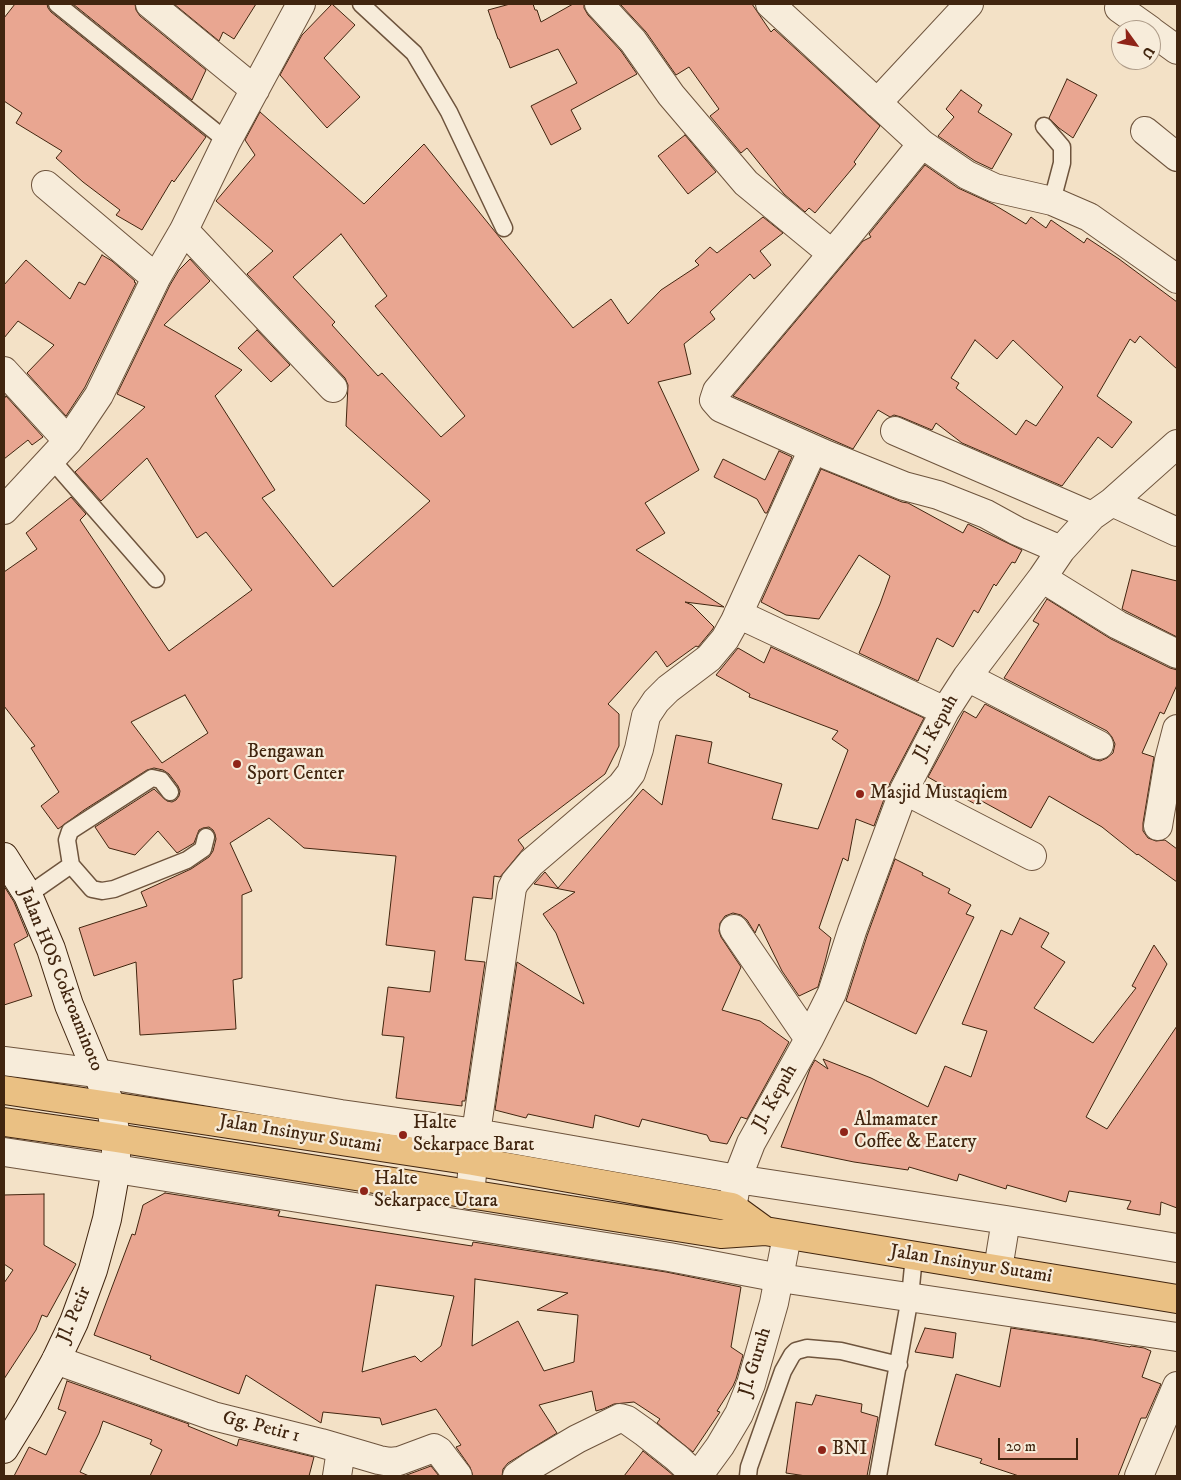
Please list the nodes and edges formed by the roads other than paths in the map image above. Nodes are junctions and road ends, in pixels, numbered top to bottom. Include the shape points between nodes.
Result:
1 (57, 4) edge
2 (150, 4) edge
3 (301, 4) edge
4 (361, 4) edge
5 (598, 4) edge
6 (770, 4) edge
7 (968, 4) edge
8 (1119, 8) dead end
9 (1136, 20) edge
10 (1161, 38) edge
11 (1177, 50) edge
12 (255, 90) junction
13 (876, 103) junction
14 (1044, 126) dead end
15 (1144, 131) dead end
16 (227, 141) junction
17 (922, 144) junction
18 (1177, 157) edge
19 (46, 185) dead end
20 (1052, 201) junction
21 (504, 228) dead end
22 (184, 230) junction
23 (831, 254) junction
24 (156, 278) junction
25 (1177, 278) edge
26 (4, 371) edge
27 (333, 388) dead end
28 (895, 431) dead end
29 (1177, 444) edge
30 (813, 449) junction
31 (60, 450) junction
32 (1102, 509) junction
33 (4, 510) edge
34 (1177, 532) edge
35 (1061, 550) junction
36 (1042, 578) junction
37 (156, 579) dead end
38 (738, 614) junction
39 (1177, 654) edge
40 (967, 678) junction
41 (945, 711) junction
42 (1177, 729) edge
43 (1099, 745) dead end
44 (904, 790) junction
45 (170, 792) dead end
46 (1158, 826) dead end
47 (206, 837) dead end
48 (1032, 856) dead end
49 (4, 857) edge
50 (71, 865) junction
51 (28, 895) junction
52 (734, 929) dead end
53 (809, 1039) junction
54 (4, 1061) edge
55 (97, 1073) junction
56 (4, 1090) edge
57 (111, 1106) junction
58 (4, 1122) edge
59 (340, 1127) junction
60 (476, 1133) junction
61 (116, 1138) junction
62 (4, 1152) edge
63 (473, 1161) junction
64 (650, 1164) junction
65 (116, 1168) junction
66 (737, 1179) junction
67 (647, 1192) junction
68 (470, 1195) junction
69 (505, 1200) junction
70 (732, 1207) junction
71 (1006, 1220) junction
72 (501, 1231) junction
73 (776, 1233) junction
74 (721, 1234) junction
75 (1177, 1248) edge
76 (914, 1256) junction
77 (998, 1269) junction
78 (780, 1278) junction
79 (910, 1297) junction
80 (1177, 1299) edge
81 (1177, 1338) edge
82 (56, 1360) junction
83 (899, 1365) junction
84 (1177, 1386) edge
85 (4, 1449) edge
86 (341, 1450) junction
87 (337, 1476) edge
88 (458, 1476) edge
89 (517, 1476) edge
90 (697, 1476) edge
91 (748, 1476) edge
92 (878, 1476) edge
93 (1139, 1476) edge

1 - 16 lane
2 - 12 street
3 - 12 street
4 - 21 lane via 414,53 449,112
5 - 23 street via 633,42 671,95 746,183
6 - 13 street
7 - 13 street
8 - 9 street
10 - 11 street
12 - 16 street
13 - 17 street
14 - 20 lane via 1062,148 1062,163
15 - 18 street
16 - 22 street
17 - 20 street via 967,175 995,188
17 - 23 street
19 - 24 street
20 - 25 street via 1089,217
22 - 24 street
22 - 27 street
23 - 30 street via 717,391 714,400 721,408
24 - 31 street via 99,395
26 - 31 street
28 - 32 street
29 - 32 street, Jl. Kepuh
30 - 35 street via 904,486 986,514
30 - 38 street
31 - 33 street
31 - 37 lane
32 - 34 street
32 - 35 street, Jl. Kepuh
35 - 36 street, Jl. Kepuh
36 - 39 street via 1118,625
36 - 40 street, Jl. Kepuh
38 - 41 street
38 - 60 street via 719,648 656,701 646,716 631,773 621,786 531,863 515,882
40 - 41 street, Jl. Kepuh
40 - 43 street
41 - 44 street, Jl. Kepuh
42 - 46 street
44 - 48 street
44 - 53 street, Jl. Kepuh via 832,993
45 - 50 lane via 160,780 152,778 70,831 66,840
47 - 50 lane via 203,849 187,860 114,889 92,890
49 - 51 street, Jalan HOS Cokroaminoto
50 - 51 lane
51 - 55 street, Jalan HOS Cokroaminoto
52 - 53 street
53 - 66 street, Jl. Kepuh via 751,1142
54 - 55 street
55 - 57 street, Jalan HOS Cokroaminoto
55 - 59 street
56 - 57 highway, Jalan Insinyur Sutami
57 - 59 highway, Jalan Insinyur Sutami
57 - 61 street, Jalan HOS Cokroaminoto
58 - 61 highway, Jalan Insinyur Sutami
59 - 60 street
59 - 63 highway, Jalan Insinyur Sutami
60 - 63 street
60 - 64 street
61 - 65 street, Jl. Petir
61 - 68 highway, Jalan Insinyur Sutami
62 - 65 street
63 - 67 highway, Jalan Insinyur Sutami
63 - 68 street
64 - 66 street
64 - 67 street
65 - 72 street
65 - 82 street, Jl. Petir via 93,1270
66 - 70 street, Jl. Kepuh
66 - 71 street
67 - 70 highway, Jalan Insinyur Sutami
68 - 69 highway, Jalan Insinyur Sutami
69 - 72 street
69 - 74 highway, Jalan Insinyur Sutami
70 - 73 highway, Jalan Insinyur Sutami
70 - 74 street, Jl. Kepuh
71 - 75 street
71 - 77 street
72 - 78 street
73 - 74 highway, Jalan Insinyur Sutami
73 - 76 highway, Jalan Insinyur Sutami
73 - 78 street, Jl. Guruh
76 - 77 highway, Jalan Insinyur Sutami
76 - 79 lane
77 - 80 highway, Jalan Insinyur Sutami
78 - 79 street
78 - 90 street, Jl. Guruh via 742,1406 720,1446
79 - 81 street
79 - 83 lane
82 - 85 street, Jl. Petir
82 - 86 street, Gg. Petir 1 via 213,1416
83 - 91 lane via 841,1351 807,1348 796,1351 784,1371
83 - 92 lane
84 - 93 street
86 - 87 street
86 - 88 street, Gg. Petir 1 via 390,1462 434,1448
89 - 90 street via 577,1439 620,1418 644,1432

